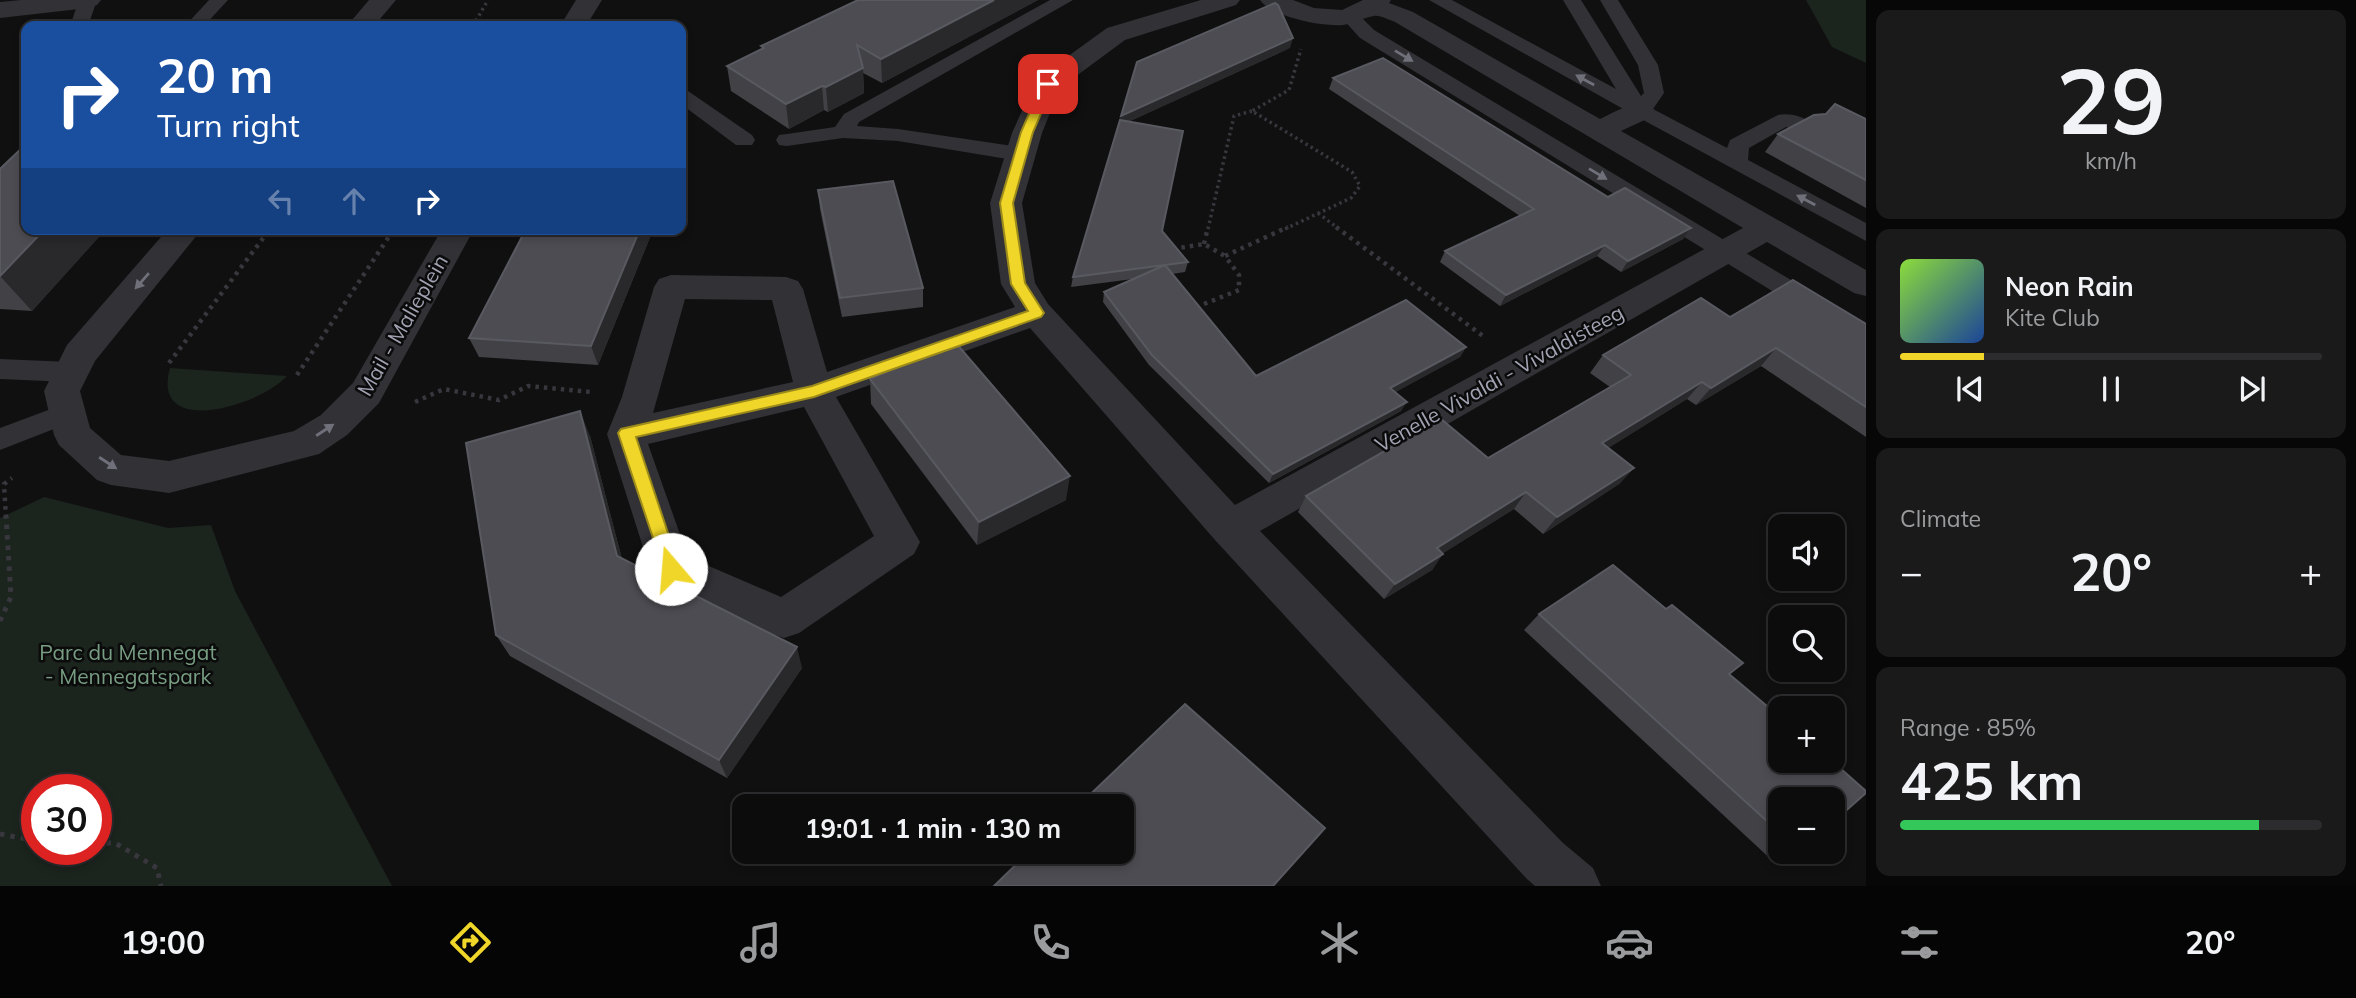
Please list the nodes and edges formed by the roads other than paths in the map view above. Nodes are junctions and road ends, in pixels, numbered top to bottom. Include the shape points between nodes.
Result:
1 (88, 0) edge
2 (219, 0) edge
3 (383, 0) edge
4 (589, 0) edge
5 (1064, 0) edge
6 (1227, 0) edge
7 (1273, 0) edge
8 (1438, 0) edge
9 (1572, 0) edge
10 (1609, 0) edge
11 (1367, 7) edge
12 (0, 10) edge
13 (81, 21) edge
14 (199, 21) edge
15 (364, 21) edge
16 (576, 21) edge
17 (686, 99) edge
18 (1641, 110) junction
19 (1804, 126) edge
20 (1601, 129) junction
21 (844, 132) junction
22 (744, 140) dead end
23 (787, 140) dead end
24 (1020, 154) junction
25 (1737, 163) junction
26 (1769, 227) junction
27 (1866, 233) edge
28 (181, 235) edge
29 (455, 235) edge
30 (1726, 251) junction
31 (1866, 285) edge
32 (1036, 313) junction
33 (1866, 337) edge
34 (0, 369) edge
35 (70, 372) junction
36 (814, 391) junction
37 (70, 424) junction
38 (626, 433) junction
39 (0, 439) edge
40 (1230, 528) junction
41 (1536, 874) edge
42 (1575, 886) edge

1 - 12 street
1 - 13 lane
2 - 14 lane
3 - 15 street
4 - 16 street
5 - 21 lane via 851,118
6 - 24 street via 1116,34 1048,84
7 - 11 street via 1310,15
18 -> 8 lane
9 - 18 lane
10 - 18 lane via 1648,65 1654,93
11 - 20 street via 1404,17
11 -> 30 lane via 1367,34
17 - 22 lane
18 - 20 street
18 - 25 lane
19 - 25 lane via 1785,119 1773,125 1738,145
20 - 26 street
21 - 23 lane
21 - 24 lane via 898,135
24 - 32 street via 1006,203 1018,284
27 -> 25 lane
26 - 30 street, Venelle Vivaldi - Vivaldisteeg
26 - 31 street
28 -> 35 street via 79,354
37 -> 29 street, Mail - Malieplein via 111,469 169,477 305,443 334,425 366,393
30 - 33 lane
30 - 40 street, Venelle Vivaldi - Vivaldisteeg
32 - 36 street
32 - 40 street
34 - 35 lane
35 - 37 street via 62,391
36 - 38 street
36 - 38 street via 786,289 671,286 641,397
36 - 38 street via 899,542 784,619 671,569
37 - 39 lane
40 - 41 street
41 - 42 street

